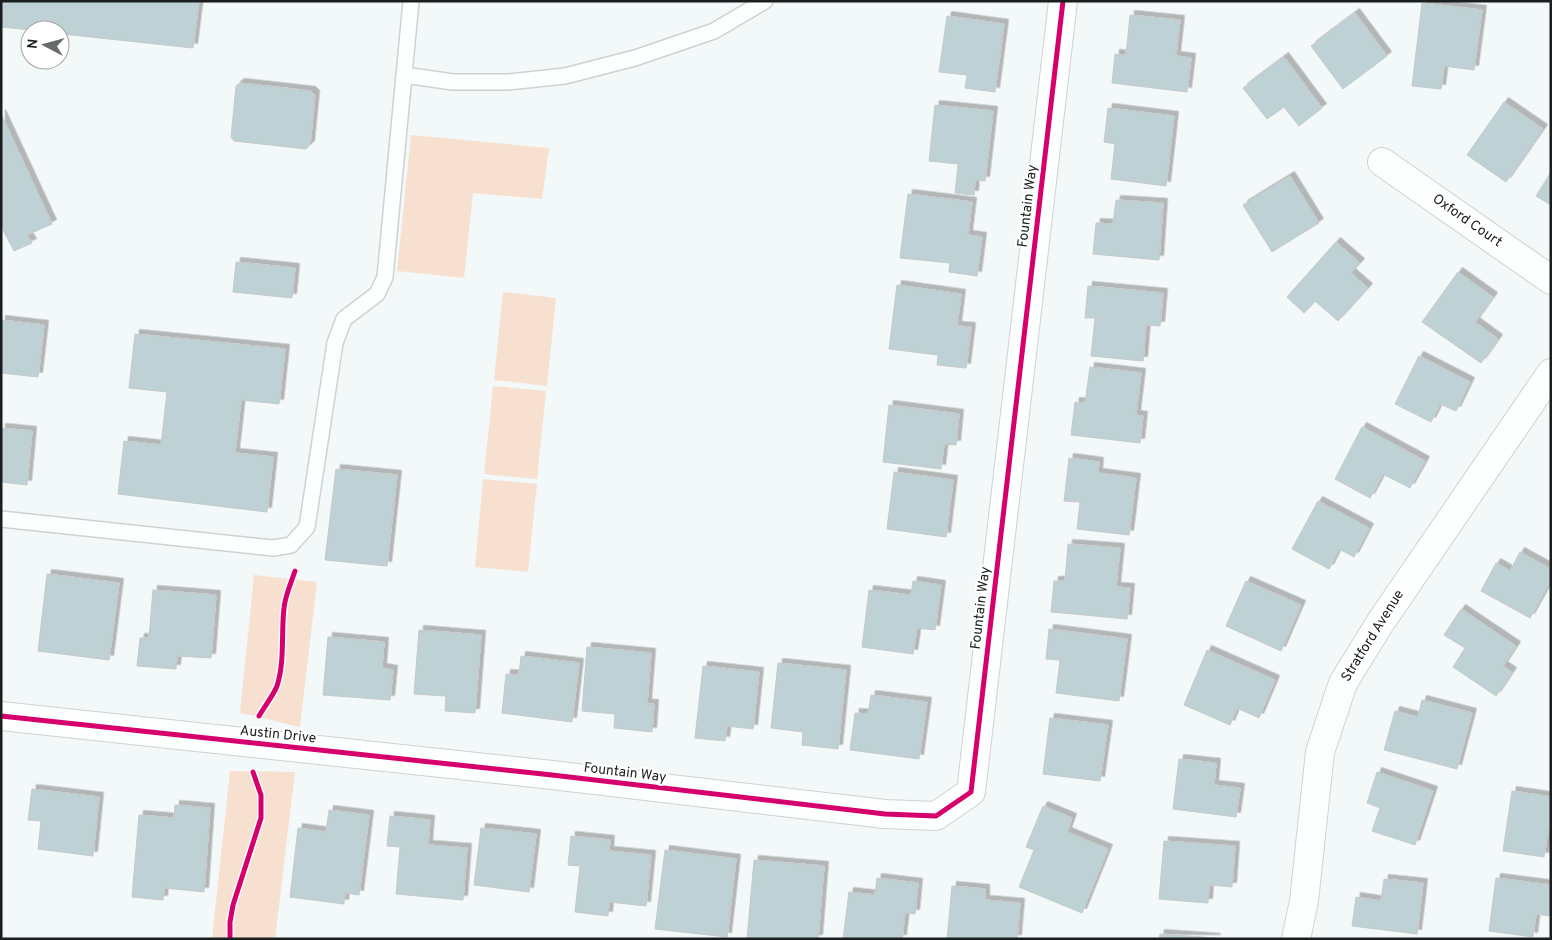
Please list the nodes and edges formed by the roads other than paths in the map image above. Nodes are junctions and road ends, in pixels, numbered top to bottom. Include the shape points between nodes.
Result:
1 (411, 1) edge
2 (765, 1) edge
3 (1063, 1) edge
4 (404, 75) junction
5 (1382, 162) dead end
6 (1551, 280) edge
7 (1551, 373) edge
8 (1, 518) edge
9 (1, 716) edge
10 (552, 775) joint
11 (1296, 939) edge

1 - 4 lane
2 - 4 lane via 714,31 636,58 565,76 508,82 453,82
3 - 10 street, Fountain Way via 971,792 936,816 885,814
4 - 8 lane via 385,277 377,294 344,319 335,343 307,527 302,533 291,545 273,548
5 - 6 street, Oxford Court
7 - 11 street, Stratford Avenue via 1343,682 1320,752 1304,901
9 - 10 street, Austin Drive

